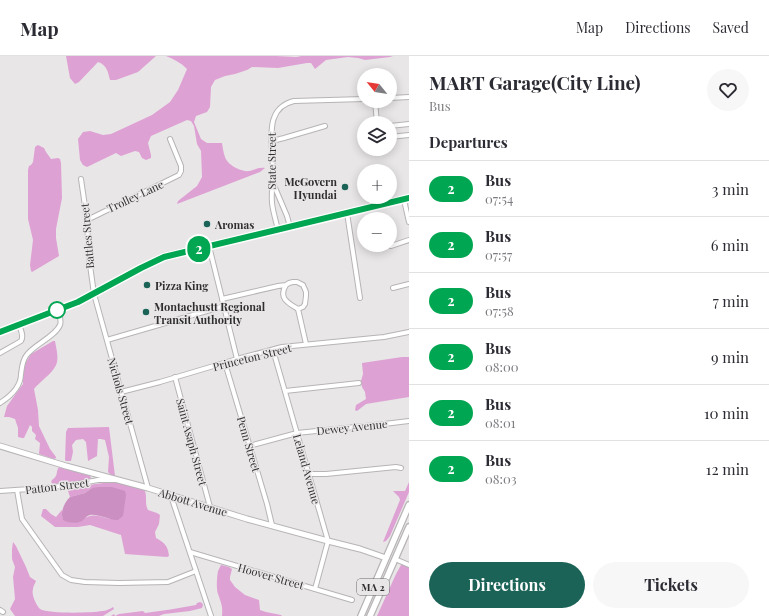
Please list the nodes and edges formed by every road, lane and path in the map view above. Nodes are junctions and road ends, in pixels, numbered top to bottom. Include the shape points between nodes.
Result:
1 (409, 97) edge
2 (397, 98) edge
3 (357, 99) edge
4 (409, 124) edge
5 (397, 125) edge
6 (325, 126) dead end
7 (409, 135) edge
8 (397, 136) edge
9 (170, 139) dead end
10 (272, 141) junction
11 (81, 179) dead end
12 (273, 181) junction
13 (406, 199) edge
14 (347, 213) junction
15 (87, 220) junction
16 (409, 222) edge
17 (290, 227) junction
18 (278, 230) junction
19 (409, 240) edge
20 (397, 244) edge
21 (210, 246) junction
22 (409, 284) edge
23 (286, 285) junction
24 (393, 288) dead end
25 (94, 294) junction
26 (360, 298) dead end
27 (222, 299) junction
28 (224, 306) junction
29 (298, 309) junction
30 (58, 310) junction
31 (19, 325) junction
32 (0, 332) edge
33 (409, 332) edge
34 (107, 340) junction
35 (306, 344) junction
36 (273, 350) junction
37 (0, 353) edge
38 (237, 359) junction
39 (224, 363) junction
40 (175, 377) junction
41 (359, 383) dead end
42 (285, 391) junction
43 (121, 392) junction
44 (0, 402) edge
45 (409, 421) edge
46 (297, 433) junction
47 (0, 446) edge
48 (249, 446) junction
49 (401, 468) dead end
50 (309, 474) junction
51 (115, 480) junction
52 (148, 488) junction
53 (18, 490) junction
54 (0, 491) edge
55 (171, 496) junction
56 (409, 505) edge
57 (210, 507) junction
58 (272, 526) junction
59 (409, 527) edge
60 (328, 541) junction
61 (190, 552) junction
62 (386, 558) junction
63 (395, 559) junction
64 (409, 565) edge
65 (196, 571) junction
66 (315, 589) junction
67 (352, 600) dead end
68 (211, 616) edge
69 (361, 616) edge
70 (370, 616) edge

1 - 2 street
3 - 10 street, State Street via 289,102 279,109 274,118
4 - 5 street
6 - 10 street
7 - 8 street
9 - 15 street, Trolley Lane via 182,166 179,175
10 - 12 street, State Street
11 - 15 street, Battles Street
12 - 17 street
12 - 18 street, State Street via 272,204
13 - 14 highway
13 - 16 street
14 - 17 highway
14 - 26 street
15 - 25 street, Battles Street via 88,254
17 - 18 highway
18 - 21 highway
19 - 20 street
21 - 25 highway via 156,260
21 - 27 street
22 - 24 street
23 - 27 street
23 - 29 street via 283,292 284,300
23 - 29 street via 296,282 305,288 304,306
25 - 30 highway
25 - 34 street, Nichols Street
27 - 28 street
28 - 34 street
28 - 38 street
29 - 35 street
30 - 31 highway
30 - 44 street via 58,328 26,356 19,386
31 - 32 highway
31 - 37 street via 21,341
33 - 35 street, Princeton Street via 384,337
34 - 43 street, Nichols Street
35 - 36 street, Princeton Street
36 - 38 street, Princeton Street
36 - 42 street, Leland Avenue
38 - 39 street, Princeton Street
39 - 40 street, Princeton Street
39 - 48 street, Penn Street
40 - 43 street, Princeton Street
40 - 57 street, Saint Asaph Street
41 - 42 street
42 - 46 street, Leland Avenue
43 - 52 street, Nichols Street
45 - 46 street, Dewey Avenue
46 - 48 street, Dewey Avenue
46 - 50 street, Leland Avenue
47 - 51 main road, Abbott Avenue
48 - 58 street, Penn Street
49 - 50 street
50 - 60 street, Leland Avenue
51 - 52 main road, Abbott Avenue
51 - 53 street, Patton Street
52 - 55 main road, Abbott Avenue
53 - 54 street, Patton Street
53 - 65 street via 22,519 51,560 64,576 71,580 168,582
55 - 57 main road, Abbott Avenue
55 - 61 street
56 - 62 highway, MA 2
57 - 58 main road, Abbott Avenue
58 - 60 main road, Abbott Avenue
59 - 63 highway, MA 2
60 - 62 main road, Abbott Avenue
60 - 66 street
61 - 65 street
61 - 66 street, Hoover Street
62 - 69 highway, MA 2
63 - 64 street
63 - 70 highway, MA 2
65 - 68 street
66 - 67 street, Hoover Street

